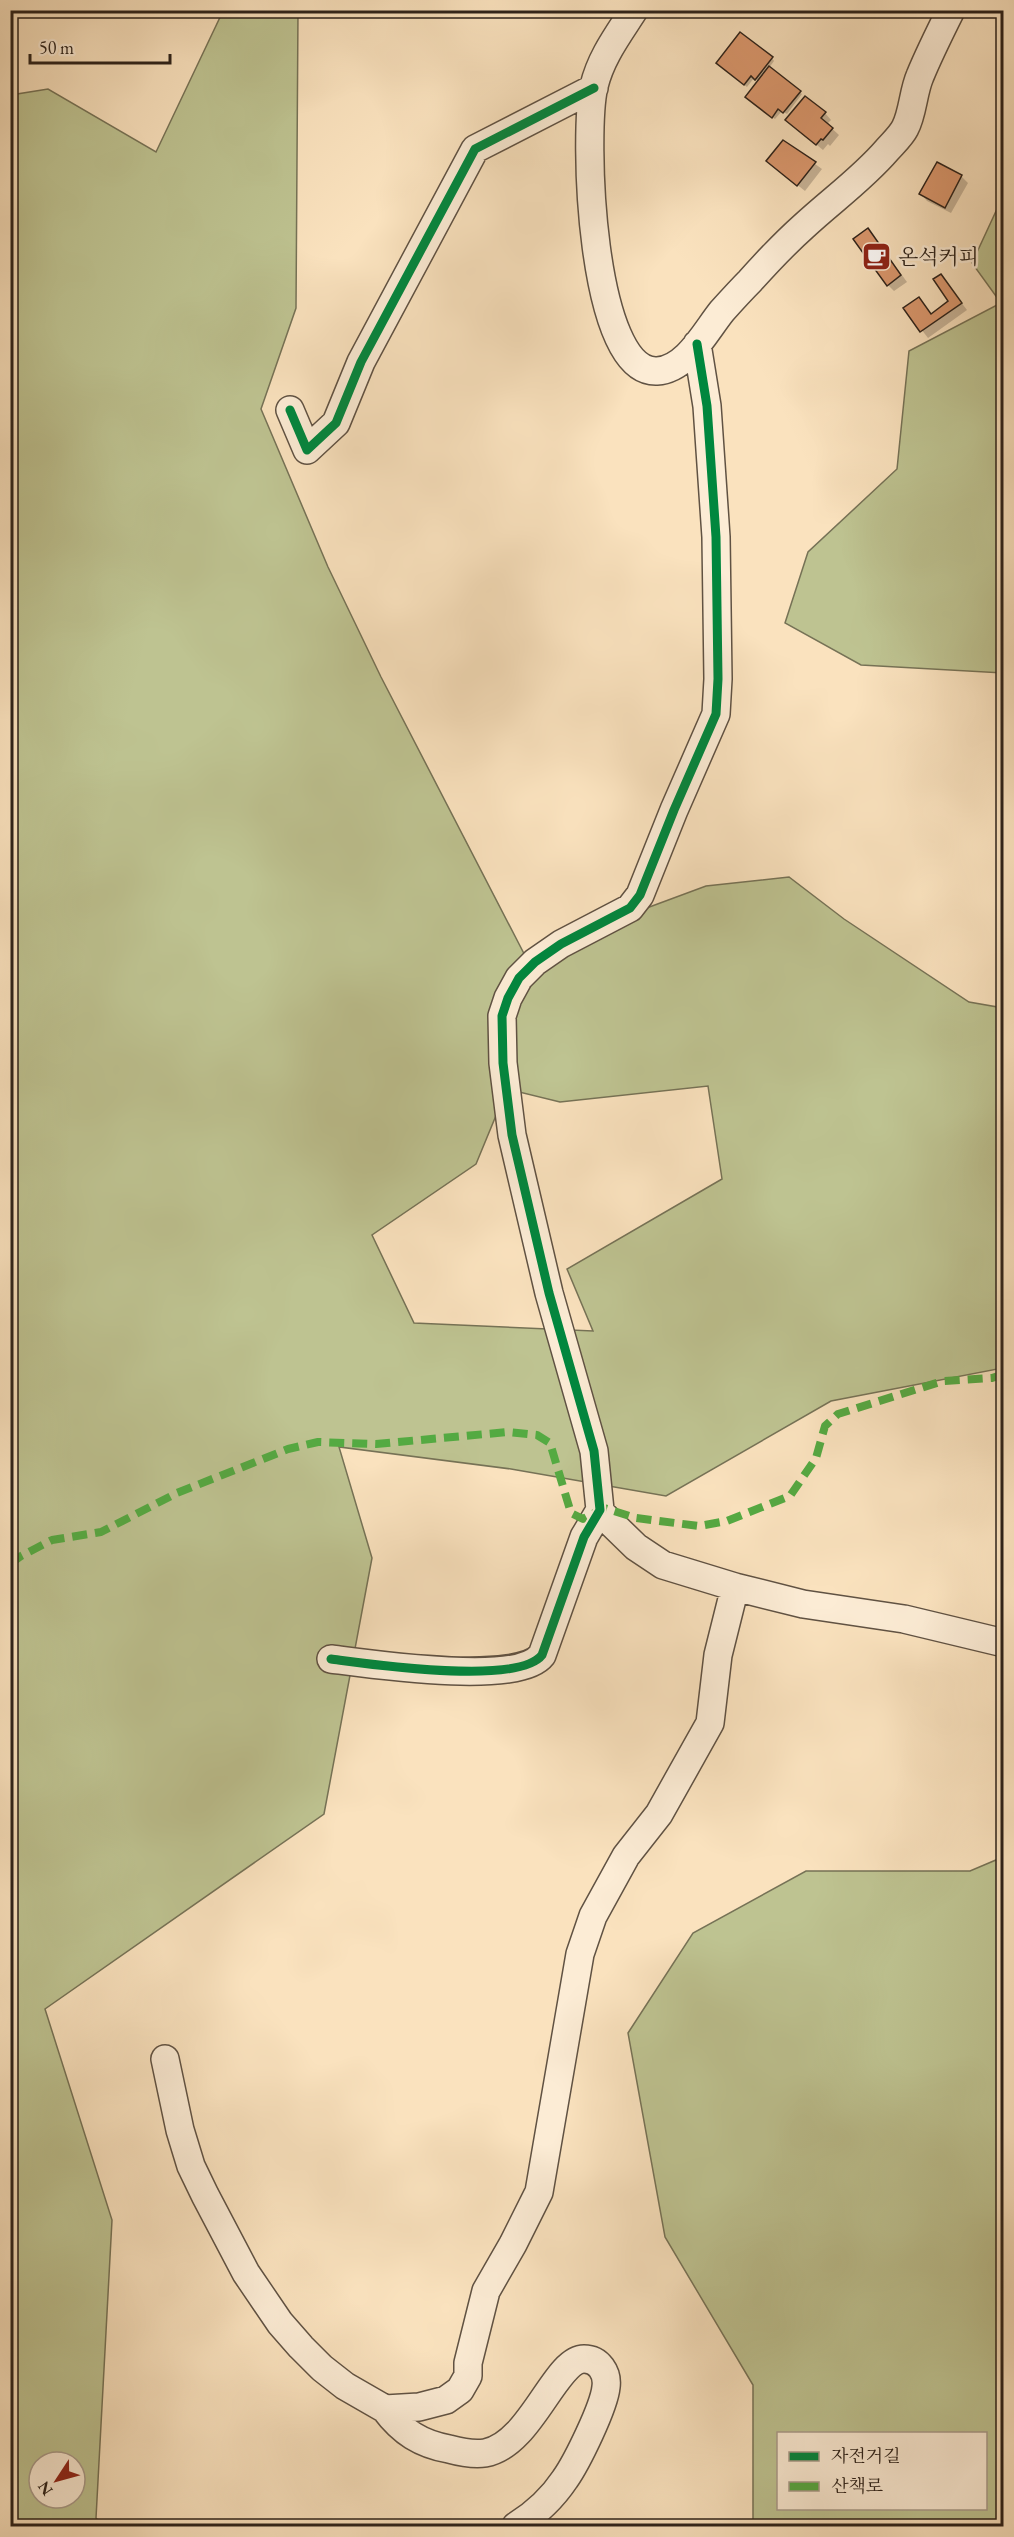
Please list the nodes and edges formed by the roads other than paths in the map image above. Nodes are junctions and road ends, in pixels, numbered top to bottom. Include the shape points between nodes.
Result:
1 (634, 10) edge
2 (951, 10) edge
3 (594, 88) junction
4 (697, 344) junction
5 (290, 410) dead end
6 (600, 1512) junction
7 (735, 1587) junction
8 (1004, 1643) edge
9 (331, 1659) dead end
10 (165, 2059) dead end
11 (385, 2409) junction
12 (516, 2526) edge

1 - 3 street via 603,58
2 - 4 street via 919,78 904,129 870,169 771,258
3 - 4 street via 589,152 592,225 617,336 630,357 651,370 672,366
3 - 5 street via 475,149 361,362 336,423 307,450
4 - 6 street via 716,537 716,714 640,896 630,908 535,962 519,978 502,1016 512,1135 549,1293 594,1451
6 - 7 street via 636,1548 663,1566
6 - 9 street via 584,1537 542,1655 532,1664 503,1671 401,1669
7 - 8 street via 803,1604 904,1619
7 - 11 street via 718,1655 710,1723 658,1814 626,1856 593,1916 579,1954 539,2192 486,2291 465,2384 446,2400
10 - 11 street via 191,2166 246,2272 280,2323 322,2368
11 - 12 street via 403,2430 430,2446 477,2454 487,2452 506,2445 519,2433 567,2366 581,2359 597,2362 606,2387 566,2479 538,2510

